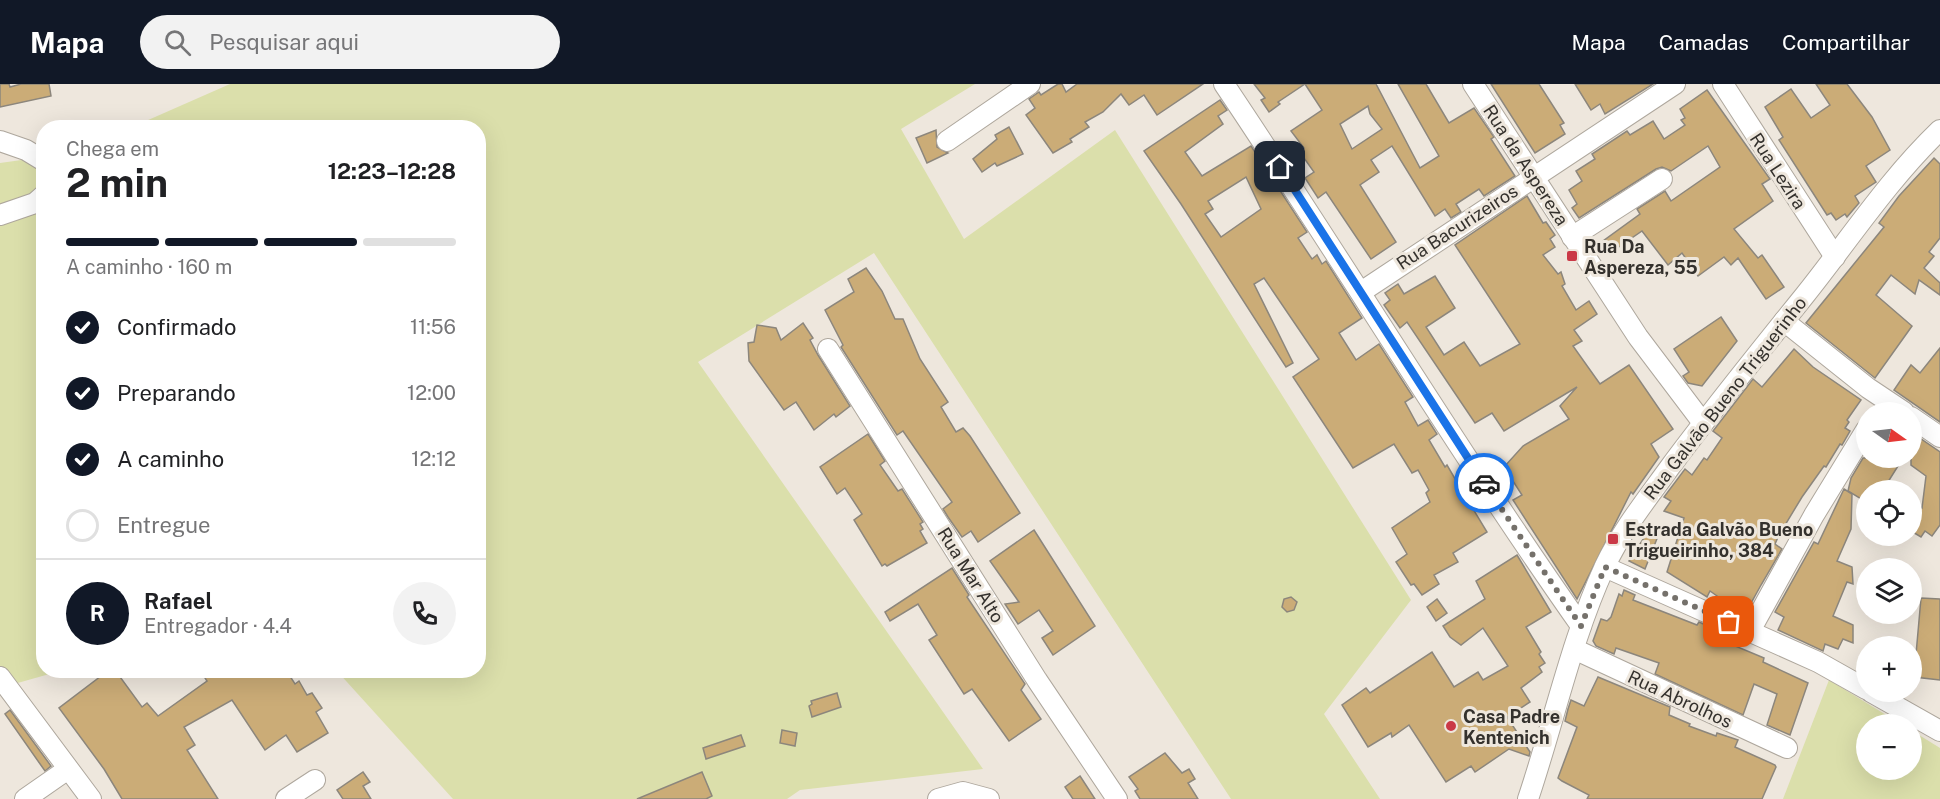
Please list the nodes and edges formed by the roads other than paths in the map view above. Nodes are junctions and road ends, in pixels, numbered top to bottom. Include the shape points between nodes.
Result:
1 (1030, 84) edge
2 (1224, 84) edge
3 (1473, 84) edge
4 (1674, 84) edge
5 (1723, 84) edge
6 (1940, 130) edge
7 (0, 141) edge
8 (947, 141) dead end
9 (36, 156) edge
10 (1533, 177) junction
11 (1662, 179) dead end
12 (36, 202) edge
13 (0, 215) edge
14 (1572, 237) junction
15 (1835, 257) junction
16 (1361, 292) junction
17 (1784, 321) junction
18 (828, 349) dead end
19 (1875, 402) edge
20 (1703, 423) junction
21 (1922, 425) edge
22 (1940, 437) edge
23 (1856, 447) edge
24 (1605, 567) junction
25 (1581, 626) junction
26 (1750, 631) junction
27 (1574, 649) junction
28 (0, 677) edge
29 (1856, 683) edge
30 (1889, 702) edge
31 (1940, 731) edge
32 (1787, 748) dead end
33 (69, 769) junction
34 (315, 780) dead end
35 (25, 799) edge
36 (91, 799) edge
37 (286, 799) edge
38 (938, 799) edge
39 (988, 799) edge
40 (1117, 799) edge
41 (1528, 799) edge

1 - 8 street
2 - 16 street
3 - 10 street, Rua da Aspereza
4 - 10 street, Rua Bacurizeiros
5 - 15 street, Rua Lezira
6 - 15 street, Rua Galvão Bueno Triguerinho via 1887,186
7 - 9 street
10 - 14 street, Rua da Aspereza
10 - 16 street, Rua Bacurizeiros
11 - 14 street
12 - 13 street
14 - 20 street, Rua da Aspereza via 1638,337
15 - 17 street, Rua Galvão Bueno Triguerinho
16 - 25 street via 1516,533
17 - 19 street
17 - 20 street, Rua Galvão Bueno Triguerinho
18 - 40 street, Rua Mar Alto via 1037,680
20 - 24 street, Rua Galvão Bueno Triguerinho via 1638,511
21 - 22 street
23 - 26 street
24 - 25 street, Rua Galvão Bueno Triguerinho
24 - 26 street
25 - 27 street, Rua Galvão Bueno Triguerinho
26 - 29 street
27 - 32 street, Rua Abrolhos
27 - 41 street, Rua Galvão Bueno Triguerinho
28 - 33 street
30 - 31 street
33 - 35 street
33 - 36 street
34 - 37 street
38 - 39 street via 963,792

